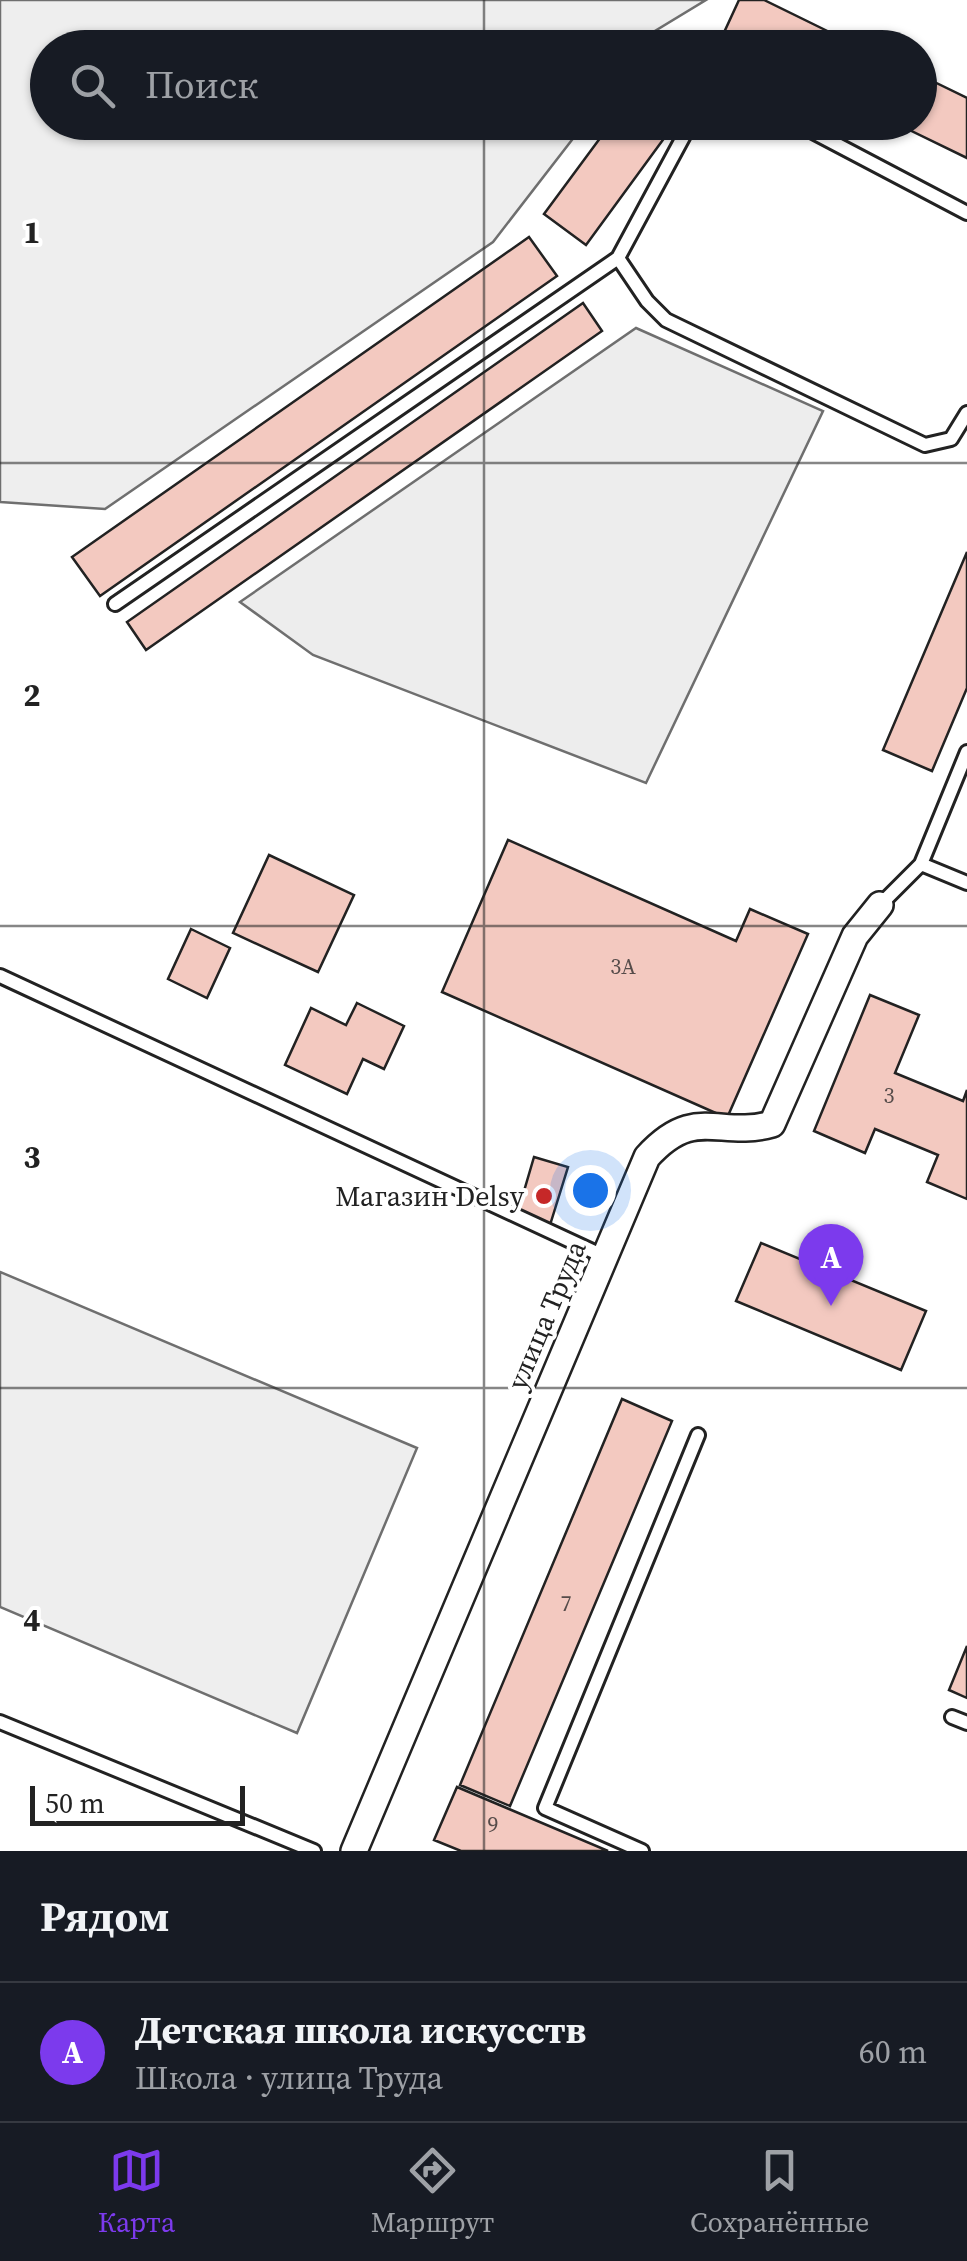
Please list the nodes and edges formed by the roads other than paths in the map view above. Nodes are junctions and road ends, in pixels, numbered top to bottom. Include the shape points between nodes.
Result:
1 (682, 140) edge
2 (828, 140) edge
3 (967, 213) edge
4 (618, 258) junction
5 (967, 413) edge
6 (115, 604) dead end
7 (967, 752) edge
8 (920, 864) junction
9 (967, 883) edge
10 (880, 905) joint
11 (0, 976) edge
12 (603, 1256) junction
13 (698, 1435) dead end
14 (952, 1717) dead end
15 (0, 1722) edge
16 (967, 1723) edge
17 (314, 1851) edge
18 (354, 1851) edge
19 (642, 1851) edge

1 - 4 lane
2 - 3 lane
4 - 5 lane via 666,320 925,445 951,439
4 - 6 lane
7 - 8 lane
8 - 9 lane
8 - 10 lane
10 - 12 street, улица Труда via 855,936 772,1124 754,1130 697,1124 660,1142 646,1156
11 - 12 lane
12 - 18 street, улица Труда
13 - 19 lane via 544,1808
14 - 16 lane
15 - 17 lane

